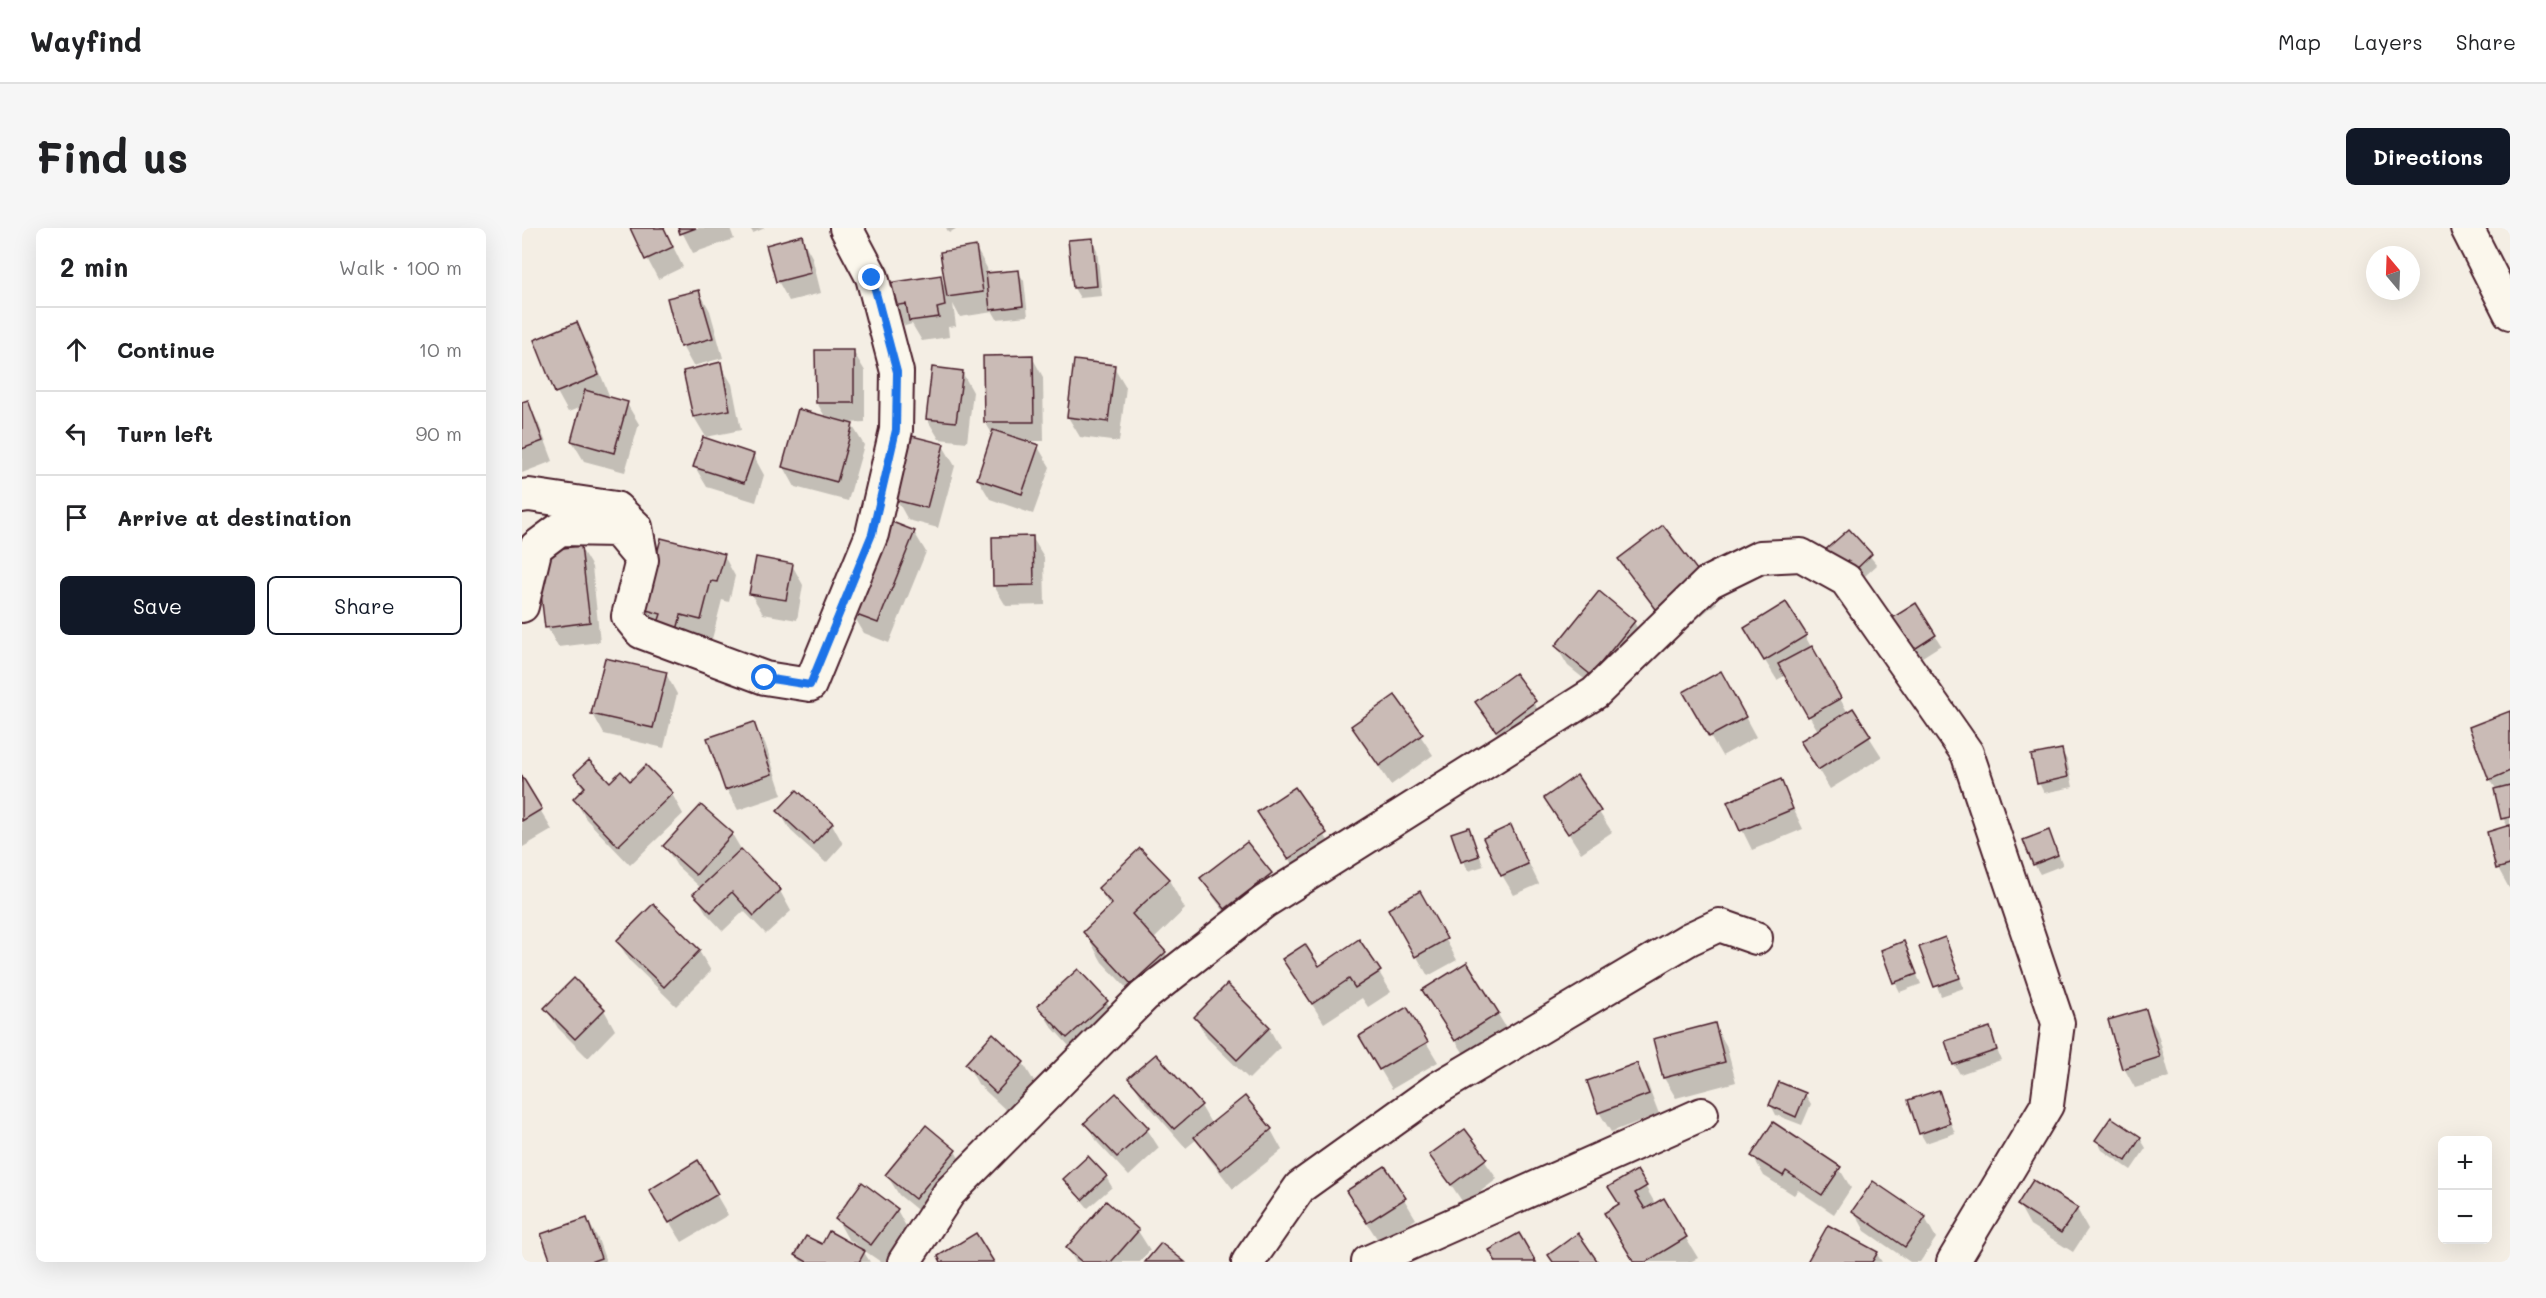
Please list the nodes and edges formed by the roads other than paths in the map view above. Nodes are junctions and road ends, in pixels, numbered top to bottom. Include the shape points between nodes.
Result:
1 (846, 228) edge
2 (2467, 228) edge
3 (2510, 313) edge
4 (522, 496) edge
5 (642, 560) junction
6 (522, 606) edge
7 (1756, 938) dead end
8 (1702, 1114) dead end
9 (904, 1262) edge
10 (1248, 1262) edge
11 (1368, 1262) edge
12 (1953, 1262) edge

1 - 5 street via 872,278 897,372 896,430 872,534 810,685 765,678 641,632 628,616
2 - 3 street
4 - 5 street via 616,508 636,527
5 - 6 street via 617,530 560,529 536,547
7 - 10 street via 1719,925 1689,939 1438,1088 1300,1188
8 - 11 street
9 - 12 street via 949,1194 1143,996 1264,902 1595,693 1709,582 1760,557 1801,555 1846,580 1966,753 2058,1023 2047,1105

